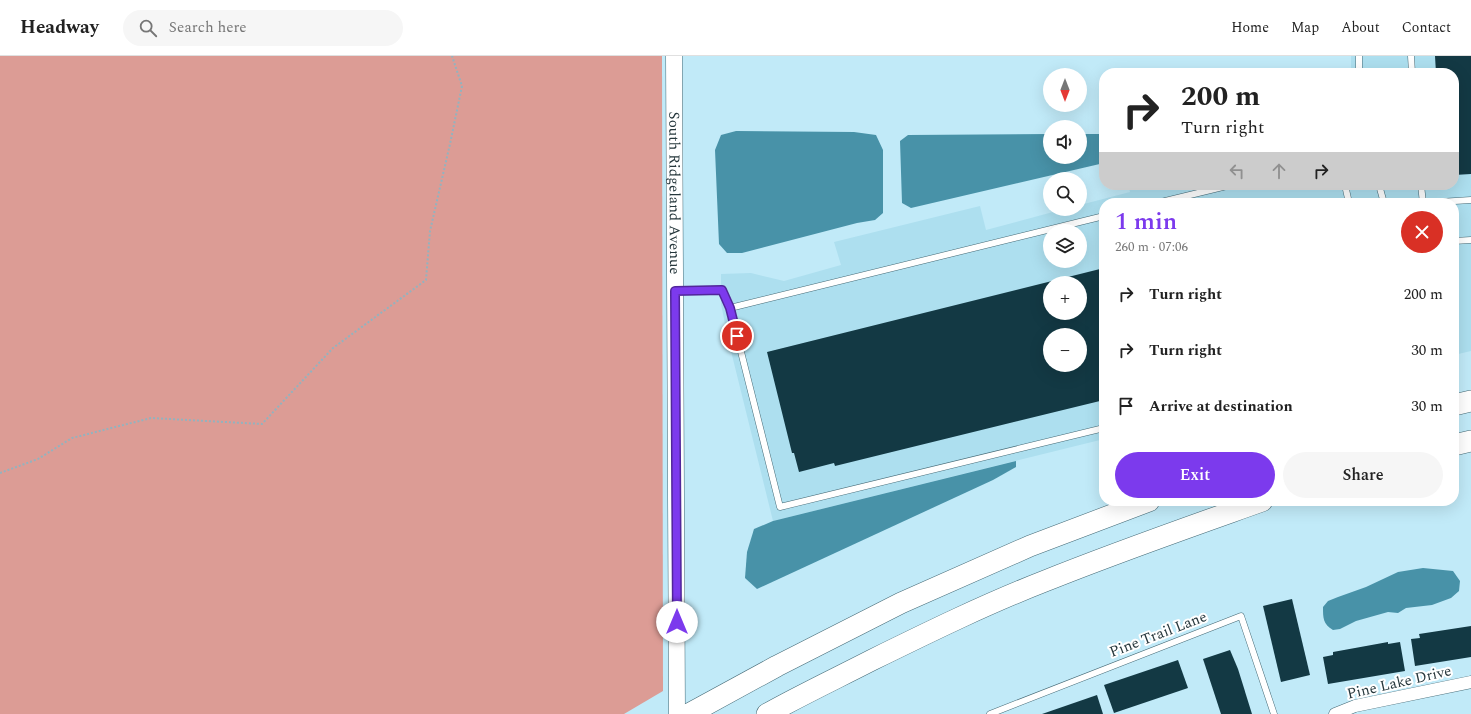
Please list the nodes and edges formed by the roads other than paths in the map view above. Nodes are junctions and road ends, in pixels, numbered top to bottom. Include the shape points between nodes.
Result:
1 (674, 56) edge
2 (1359, 56) edge
3 (1412, 56) edge
4 (1359, 68) edge
5 (1412, 68) edge
6 (1210, 190) edge
7 (1178, 198) edge
8 (1471, 200) edge
9 (1459, 201) edge
10 (1099, 217) edge
11 (1471, 240) edge
12 (1459, 241) edge
13 (675, 291) junction
14 (730, 308) junction
15 (1471, 401) edge
16 (1459, 404) edge
17 (1099, 429) edge
18 (1471, 441) edge
19 (1459, 444) edge
20 (1136, 506) edge
21 (1248, 506) edge
22 (1471, 682) edge
23 (677, 714) edge
24 (689, 714) edge
25 (767, 714) edge
26 (990, 714) edge
27 (1274, 714) edge
28 (1335, 714) edge

1 - 13 street, South Ridgeland Avenue
2 - 4 lane
3 - 5 lane
6 - 7 lane
8 - 9 lane
10 - 14 lane
11 - 12 lane
13 - 14 lane via 722,290
13 - 23 street, South Ridgeland Avenue
14 - 17 lane via 780,508
15 - 16 highway
18 - 19 highway
20 - 24 highway via 1030,546 901,603
21 - 25 highway via 1051,578 903,645
22 - 28 street, Pine Lake Drive via 1355,706
26 - 27 lane, Pine Trail Lane via 1241,616

